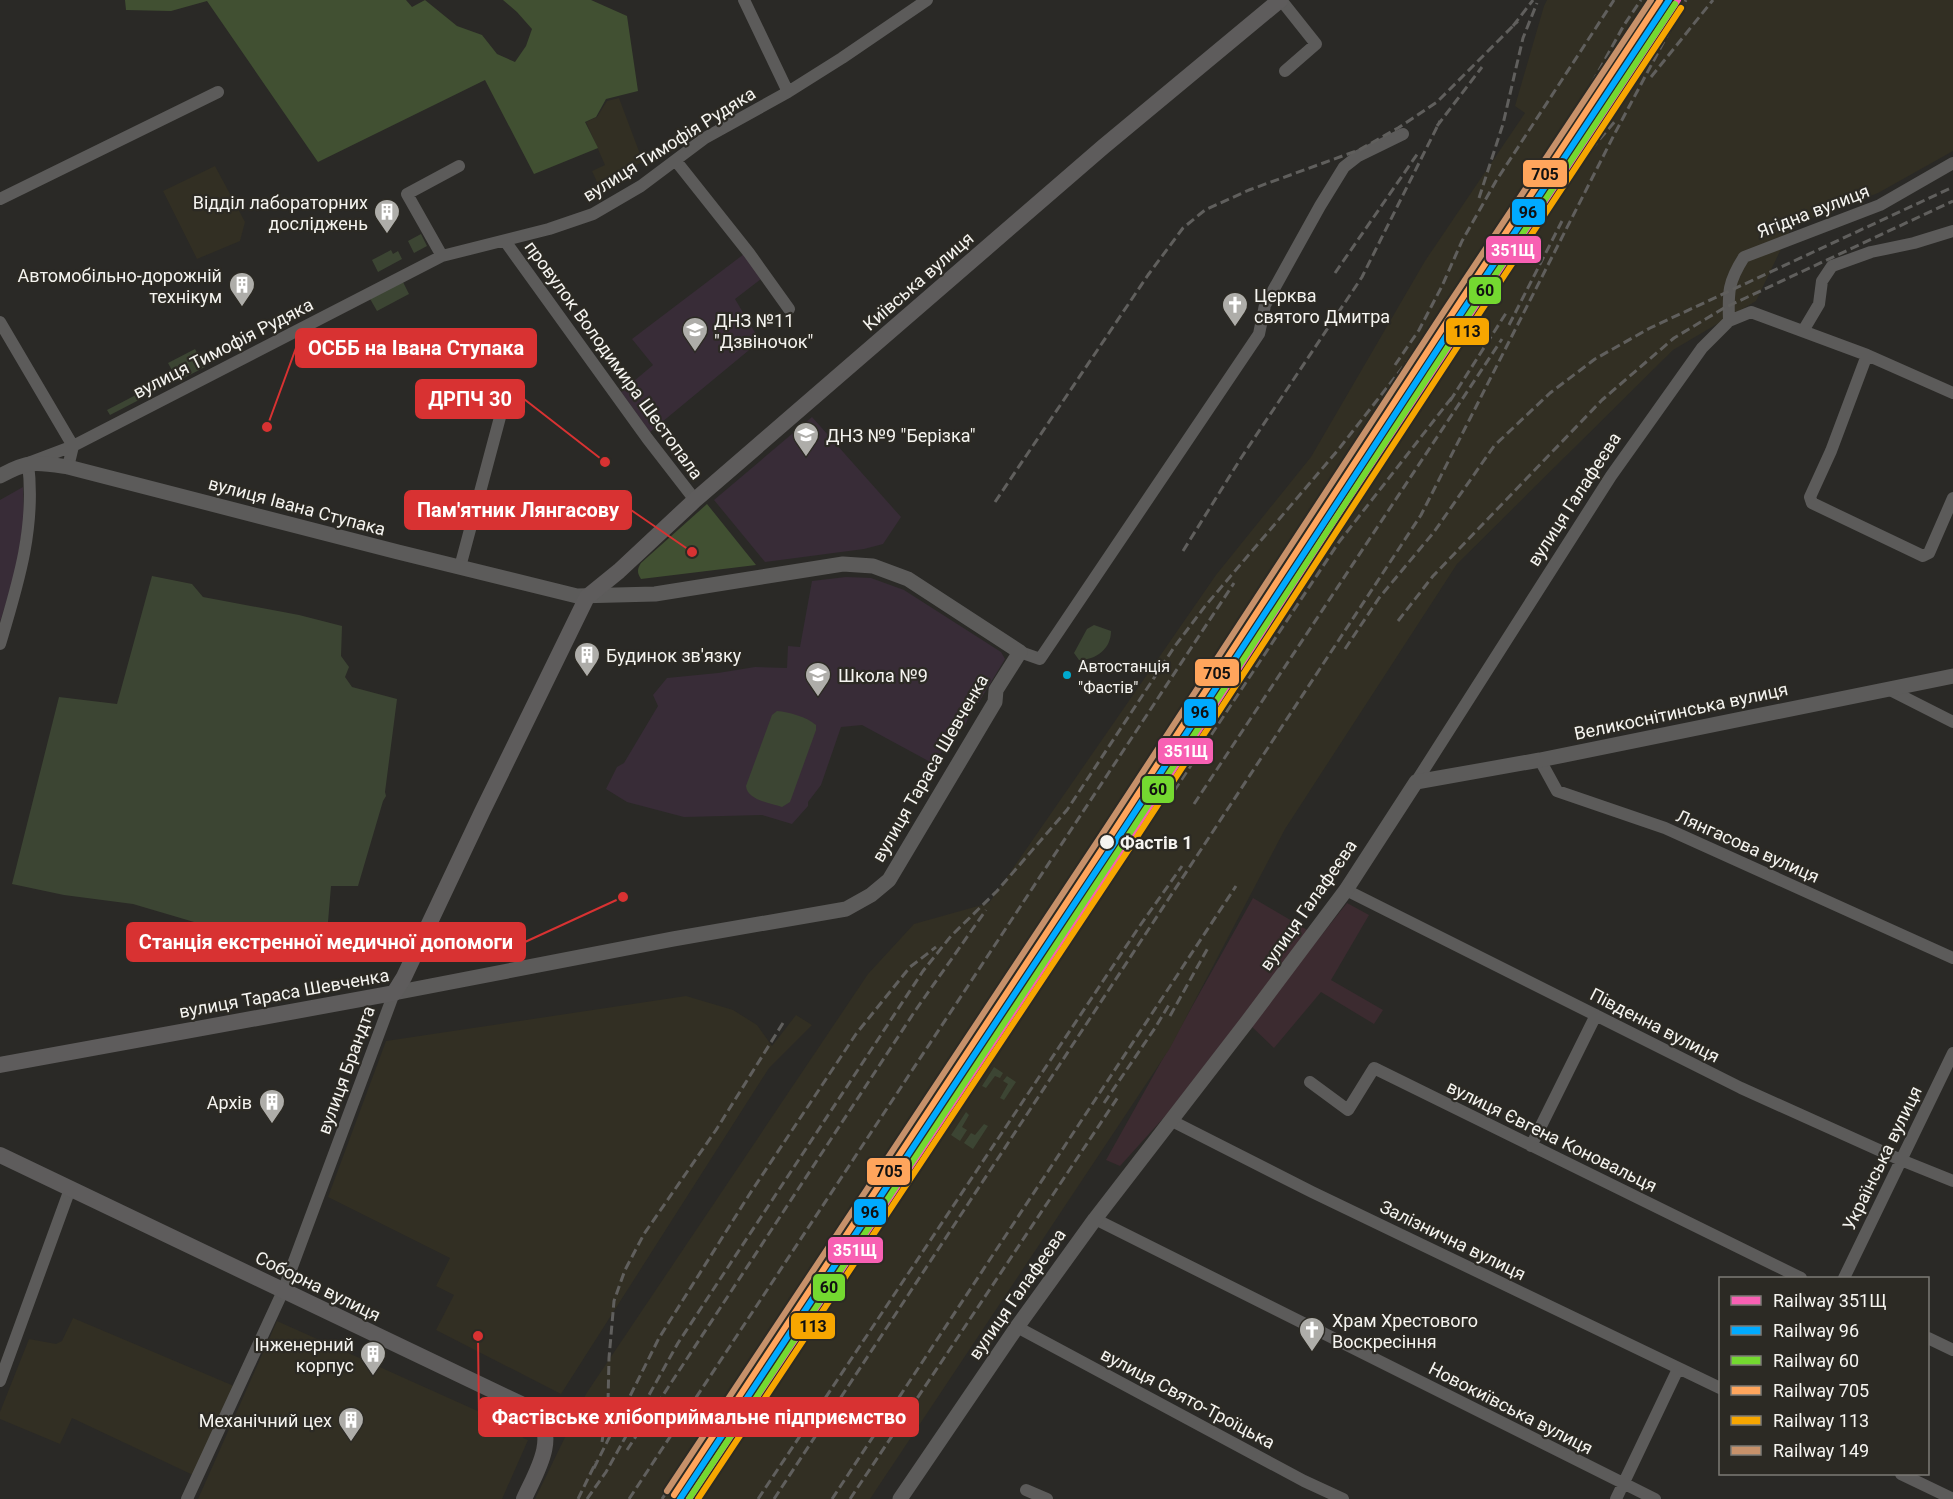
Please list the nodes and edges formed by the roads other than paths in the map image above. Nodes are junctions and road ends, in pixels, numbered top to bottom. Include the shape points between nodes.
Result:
1 (744, 0) edge
2 (927, 0) edge
3 (1281, 0) edge
4 (1285, 71) dead end
5 (218, 92) dead end
6 (788, 92) junction
7 (1403, 134) dead end
8 (676, 161) junction
9 (1953, 164) edge
10 (459, 166) dead end
11 (0, 199) edge
12 (1953, 231) edge
13 (505, 241) junction
14 (442, 256) junction
15 (789, 309) dead end
16 (1729, 321) junction
17 (0, 322) edge
18 (1803, 331) junction
19 (1867, 355) junction
20 (1953, 393) edge
21 (503, 406) dead end
22 (73, 446) junction
23 (28, 463) junction
24 (68, 467) junction
25 (0, 476) edge
26 (1953, 498) edge
27 (695, 500) junction
28 (460, 567) junction
29 (587, 597) junction
30 (0, 644) edge
31 (1020, 652) junction
32 (1953, 676) edge
33 (1888, 689) junction
34 (1953, 722) edge
35 (1540, 760) junction
36 (1416, 782) junction
37 (1346, 890) junction
38 (1953, 958) edge
39 (394, 993) junction
40 (1596, 1015) junction
41 (1953, 1053) edge
42 (0, 1065) edge
43 (1310, 1082) dead end
44 (1172, 1121) junction
45 (1531, 1146) junction
46 (0, 1155) edge
47 (1901, 1161) junction
48 (1953, 1181) edge
49 (70, 1189) junction
50 (1095, 1219) junction
51 (1799, 1277) edge
52 (1844, 1277) edge
53 (283, 1291) junction
54 (1017, 1327) junction
55 (1929, 1338) edge
56 (1953, 1350) edge
57 (1678, 1369) junction
58 (0, 1381) edge
59 (1719, 1388) edge
60 (1905, 1475) edge
61 (1623, 1484) junction
62 (1026, 1490) dead end
63 (187, 1499) edge
64 (524, 1499) edge
65 (900, 1499) edge
66 (1047, 1499) edge
67 (1343, 1499) edge
68 (1616, 1499) edge
69 (1655, 1499) edge
70 (1953, 1499) edge

1 - 6 street
2 - 6 street, вулиця Тимофія Рудяка
3 - 4 street via 1316,44
3 - 27 main road, Київська вулиця via 1103,147
5 - 11 street
6 - 8 street, вулиця Тимофія Рудяка via 705,138
7 - 31 street via 1344,167 1265,305 1259,334 1040,659
8 - 13 street, вулиця Тимофія Рудяка via 593,214
8 - 15 street
9 - 16 street, Ягідна вулиця via 1880,205 1744,257 1728,292
10 - 14 street via 407,194
12 - 18 street via 1832,266 1822,281 1819,304
13 - 14 street, вулиця Тимофія Рудяка
13 - 27 street, провулок Володимира Шестопала
14 - 22 street, вулиця Тимофія Рудяка
16 - 18 street via 1751,312
16 - 36 street, вулиця Галафеєва via 1702,348 1611,476
17 - 22 street
18 - 19 street
19 - 20 street
19 - 26 street via 1810,497 1812,503 1923,556 1929,553
21 - 28 street
22 - 23 street, вулиця Тимофія Рудяка
22 - 24 street
23 - 24 street, вулиця Івана Ступака
23 - 25 street, вулиця Івана Ступака
23 - 30 street via 30,522
24 - 28 street, вулиця Івана Ступака
27 - 29 main road, Київська вулиця
28 - 29 street, вулиця Івана Ступака
29 - 31 street, вулиця Івана Ступака via 655,594 843,564 873,566 908,579
29 - 39 main road, вулиця Брандта via 405,978
31 - 39 street, вулиця Тараса Шевченка via 889,880 872,895 846,909
32 - 33 street, Великоснітинська вулиця
33 - 34 street
33 - 35 street, Великоснітинська вулиця
35 - 36 street, Великоснітинська вулиця
35 - 38 street, Лянгасова вулиця via 1557,791 1665,828
36 - 37 street, вулиця Галафеєва
37 - 40 street, Південна вулиця
37 - 44 street, вулиця Галафеєва
39 - 42 main road, вулиця Тараса Шевченка
39 - 53 street, вулиця Брандта
40 - 45 street
40 - 47 street, Південна вулиця via 1741,1088
41 - 47 street, Українська вулиця
43 - 45 street, вулиця Євгена Коновальця via 1348,1110 1374,1068
44 - 50 street, вулиця Галафеєва
44 - 57 street, Залізнична вулиця
45 - 51 street, вулиця Євгена Коновальця
46 - 49 main road, Соборна вулиця
47 - 48 street, Південна вулиця
47 - 52 street, Українська вулиця
49 - 53 main road, Соборна вулиця
49 - 58 street
50 - 54 street, вулиця Галафеєва
50 - 61 street, Новокиївська вулиця
53 - 63 street, вулиця Брандта
53 - 64 main road, Соборна вулиця via 521,1404 537,1416 546,1444
54 - 65 street, вулиця Галафеєва
54 - 67 street, вулиця Свято-Троїцька
55 - 56 street
57 - 59 street, Залізнична вулиця
57 - 61 street
60 - 70 street
61 - 68 street
61 - 69 street, Новокиївська вулиця
62 - 66 street

